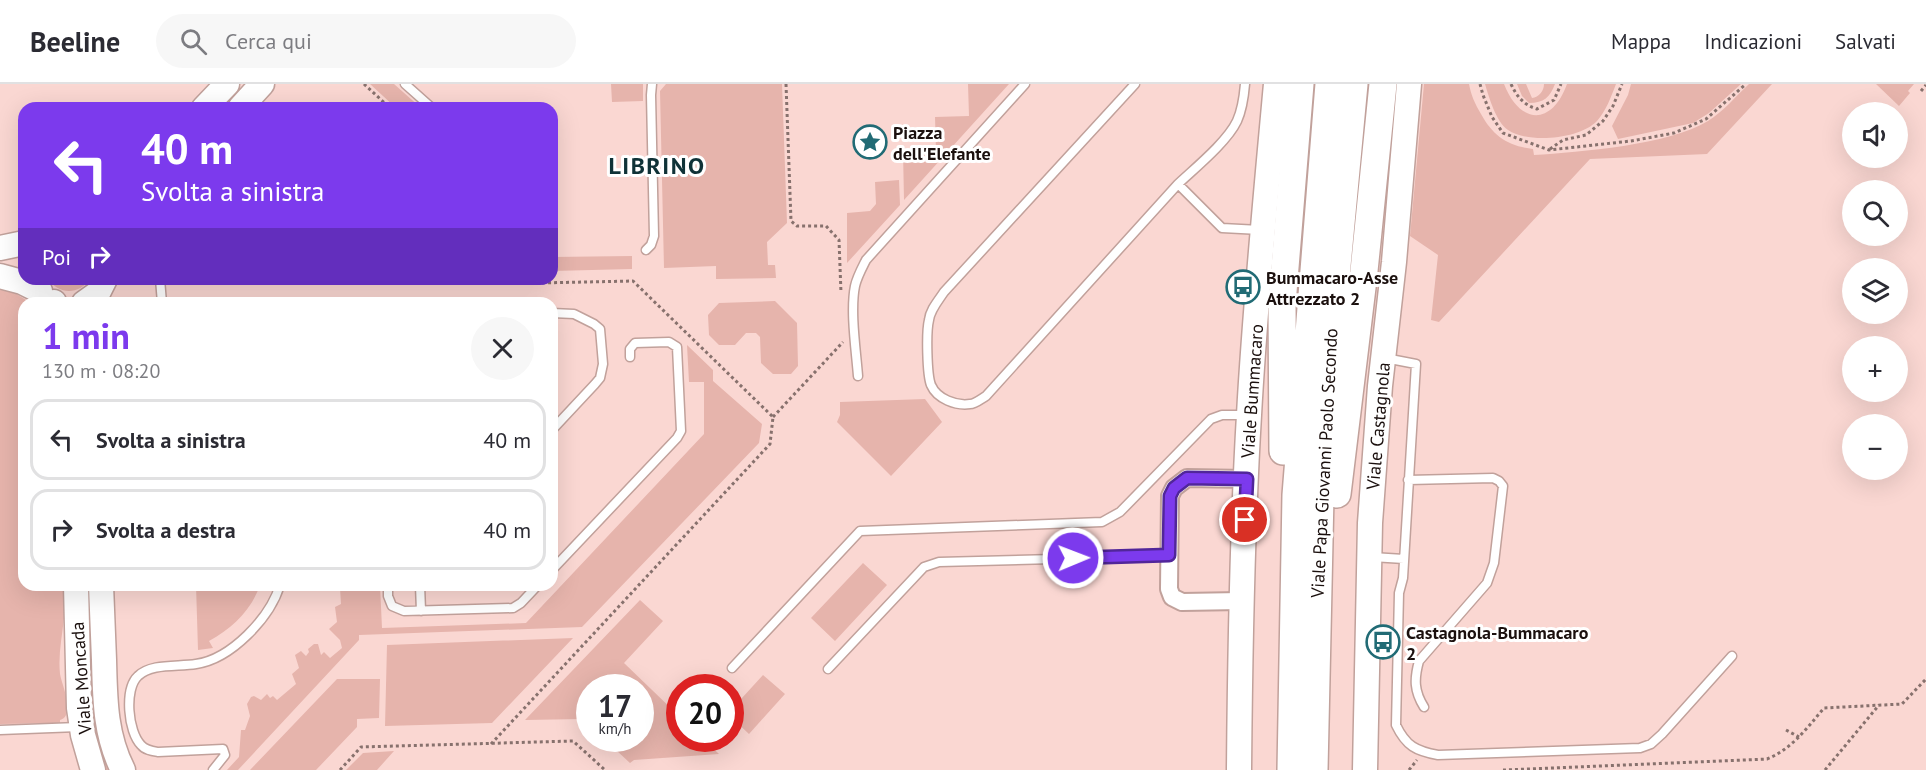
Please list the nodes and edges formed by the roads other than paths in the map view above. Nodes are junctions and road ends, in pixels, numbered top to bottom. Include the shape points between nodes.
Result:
1 (226, 84) edge
2 (262, 84) edge
3 (405, 84) edge
4 (652, 84) edge
5 (1025, 84) edge
6 (1135, 84) edge
7 (1245, 84) edge
8 (1276, 84) edge
9 (1300, 84) edge
10 (1329, 84) edge
11 (1353, 84) edge
12 (1383, 84) edge
13 (1408, 84) edge
14 (210, 102) edge
15 (246, 102) edge
16 (425, 102) edge
17 (1178, 184) junction
18 (1263, 231) junction
19 (18, 244) edge
20 (0, 248) edge
21 (646, 250) dead end
22 (0, 276) edge
23 (18, 281) edge
24 (27, 285) edge
25 (47, 296) edge
26 (558, 314) edge
27 (630, 357) dead end
28 (1383, 358) junction
29 (858, 376) dead end
30 (1249, 415) junction
31 (558, 424) edge
32 (1247, 479) junction
33 (1408, 480) junction
34 (1169, 555) junction
35 (1370, 557) junction
36 (1404, 559) junction
37 (558, 564) edge
38 (75, 591) edge
39 (101, 591) edge
40 (277, 591) edge
41 (388, 591) edge
42 (420, 591) edge
43 (532, 591) edge
44 (1241, 601) junction
45 (421, 610) junction
46 (1316, 640) junction
47 (1732, 656) dead end
48 (732, 668) dead end
49 (828, 669) dead end
50 (1292, 670) junction
51 (1315, 692) junction
52 (1424, 707) dead end
53 (82, 727) junction
54 (0, 730) edge
55 (93, 770) edge
56 (123, 770) edge
57 (213, 770) edge
58 (1239, 770) edge
59 (1288, 770) edge
60 (1314, 770) edge
61 (1325, 770) edge
62 (1365, 770) edge

1 - 14 main road
2 - 15 main road
3 - 16 lane
4 - 21 lane via 654,236
5 - 29 lane via 866,260 855,286
6 - 17 lane via 934,305 928,320 928,364 931,385 942,398 972,405 986,396
7 - 17 lane via 1237,122
8 - 18 main road, Viale Bummacaro
9 - 50 main road via 1282,304 1283,471
10 - 50 main road, Viale Papa Giovanni Paolo Secondo via 1296,495
11 - 46 main road, Viale Papa Giovanni Paolo Secondo via 1320,495
12 - 46 main road via 1334,521
13 - 28 main road, Viale Castagnola via 1395,262
17 - 18 lane via 1221,228
18 - 30 main road, Viale Bummacaro
19 - 20 main road
22 - 23 main road
24 - 25 main road
26 - 31 lane via 574,314 597,327 603,364 600,378
27 - 37 lane via 635,343 669,342 677,346 681,431
28 - 33 lane via 1416,364
28 - 35 main road, Viale Castagnola
30 - 32 main road, Viale Bummacaro
30 - 48 lane via 1211,419 1120,512 1102,522 860,531
32 - 34 street via 1181,480 1170,496
32 - 44 main road, Viale Bummacaro
33 - 36 lane
33 - 52 lane via 1493,478 1503,486 1494,563 1487,583 1419,661 1414,677
34 - 44 street via 1172,597 1182,602
34 - 49 lane via 931,563
35 - 36 lane
35 - 62 main road, Viale Castagnola
36 - 47 lane via 1399,592 1396,725 1412,747 1422,752 1437,755 1640,748 1662,734
38 - 53 main road, Viale Moncada
39 - 56 main road via 105,705 114,752
40 - 57 lane via 260,621 217,657 197,664 148,669 130,686 131,720 140,745 158,752 223,749 225,755
41 - 45 lane via 392,606 404,611
42 - 45 lane
43 - 45 lane via 513,608
44 - 58 main road, Viale Bummacaro
46 - 51 main road, Viale Papa Giovanni Paolo Secondo
50 - 59 main road, Viale Papa Giovanni Paolo Secondo
51 - 60 main road, Viale Papa Giovanni Paolo Secondo
51 - 61 main road
53 - 54 lane
53 - 55 main road, Viale Moncada

